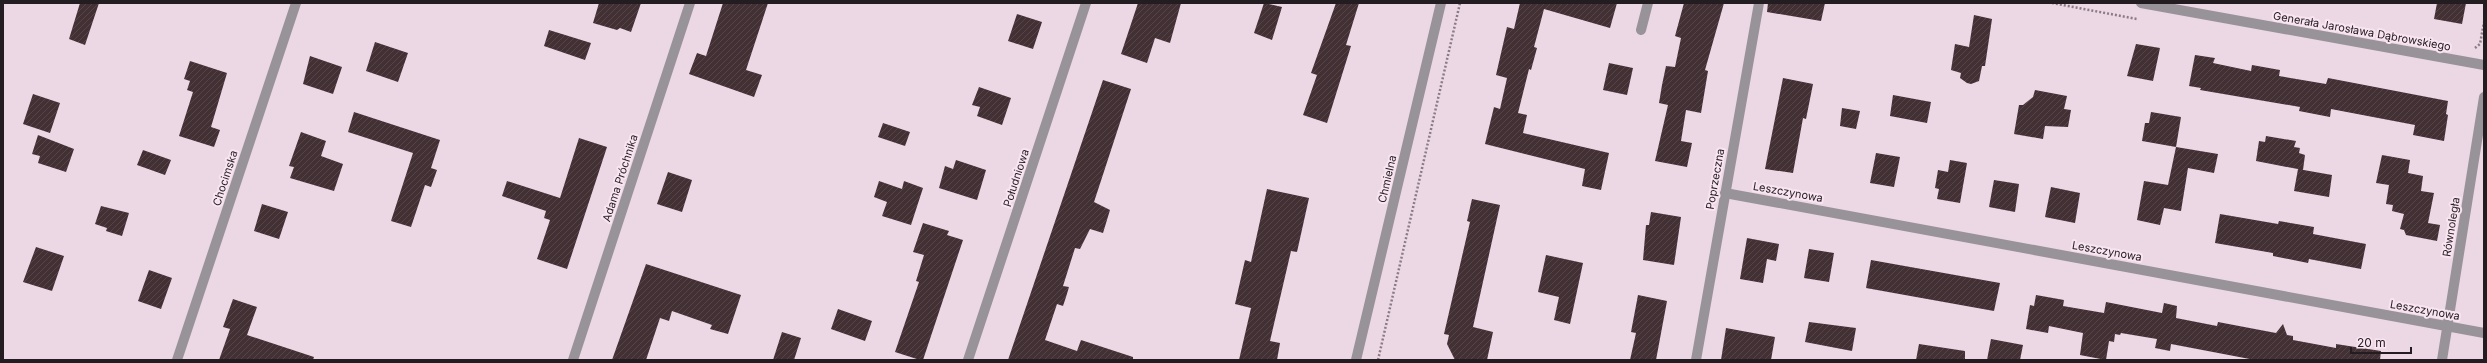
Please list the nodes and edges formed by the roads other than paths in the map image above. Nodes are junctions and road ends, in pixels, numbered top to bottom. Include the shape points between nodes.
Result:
1 (296, 3) edge
2 (690, 3) edge
3 (1086, 3) edge
4 (1440, 3) edge
5 (1648, 3) edge
6 (1759, 3) edge
7 (2141, 3) edge
8 (1641, 30) dead end
9 (2484, 65) edge
10 (2484, 97) edge
11 (1725, 193) junction
12 (2448, 326) junction
13 (2484, 333) edge
14 (177, 360) edge
15 (573, 360) edge
16 (968, 360) edge
17 (1356, 360) edge
18 (1696, 360) edge
19 (2442, 360) edge

1 - 14 street, Chocimska
2 - 15 street, Adama Próchnika
3 - 16 street, Południowa
4 - 17 street, Chmielna
5 - 8 street
6 - 11 street, Poprzeczna
7 - 9 street, Generała Jarosława Dąbrowskiego
10 - 12 street, Równoległa
11 - 12 street, Leszczynowa
11 - 18 street, Poprzeczna
12 - 13 street, Leszczynowa
12 - 19 street, Równoległa

